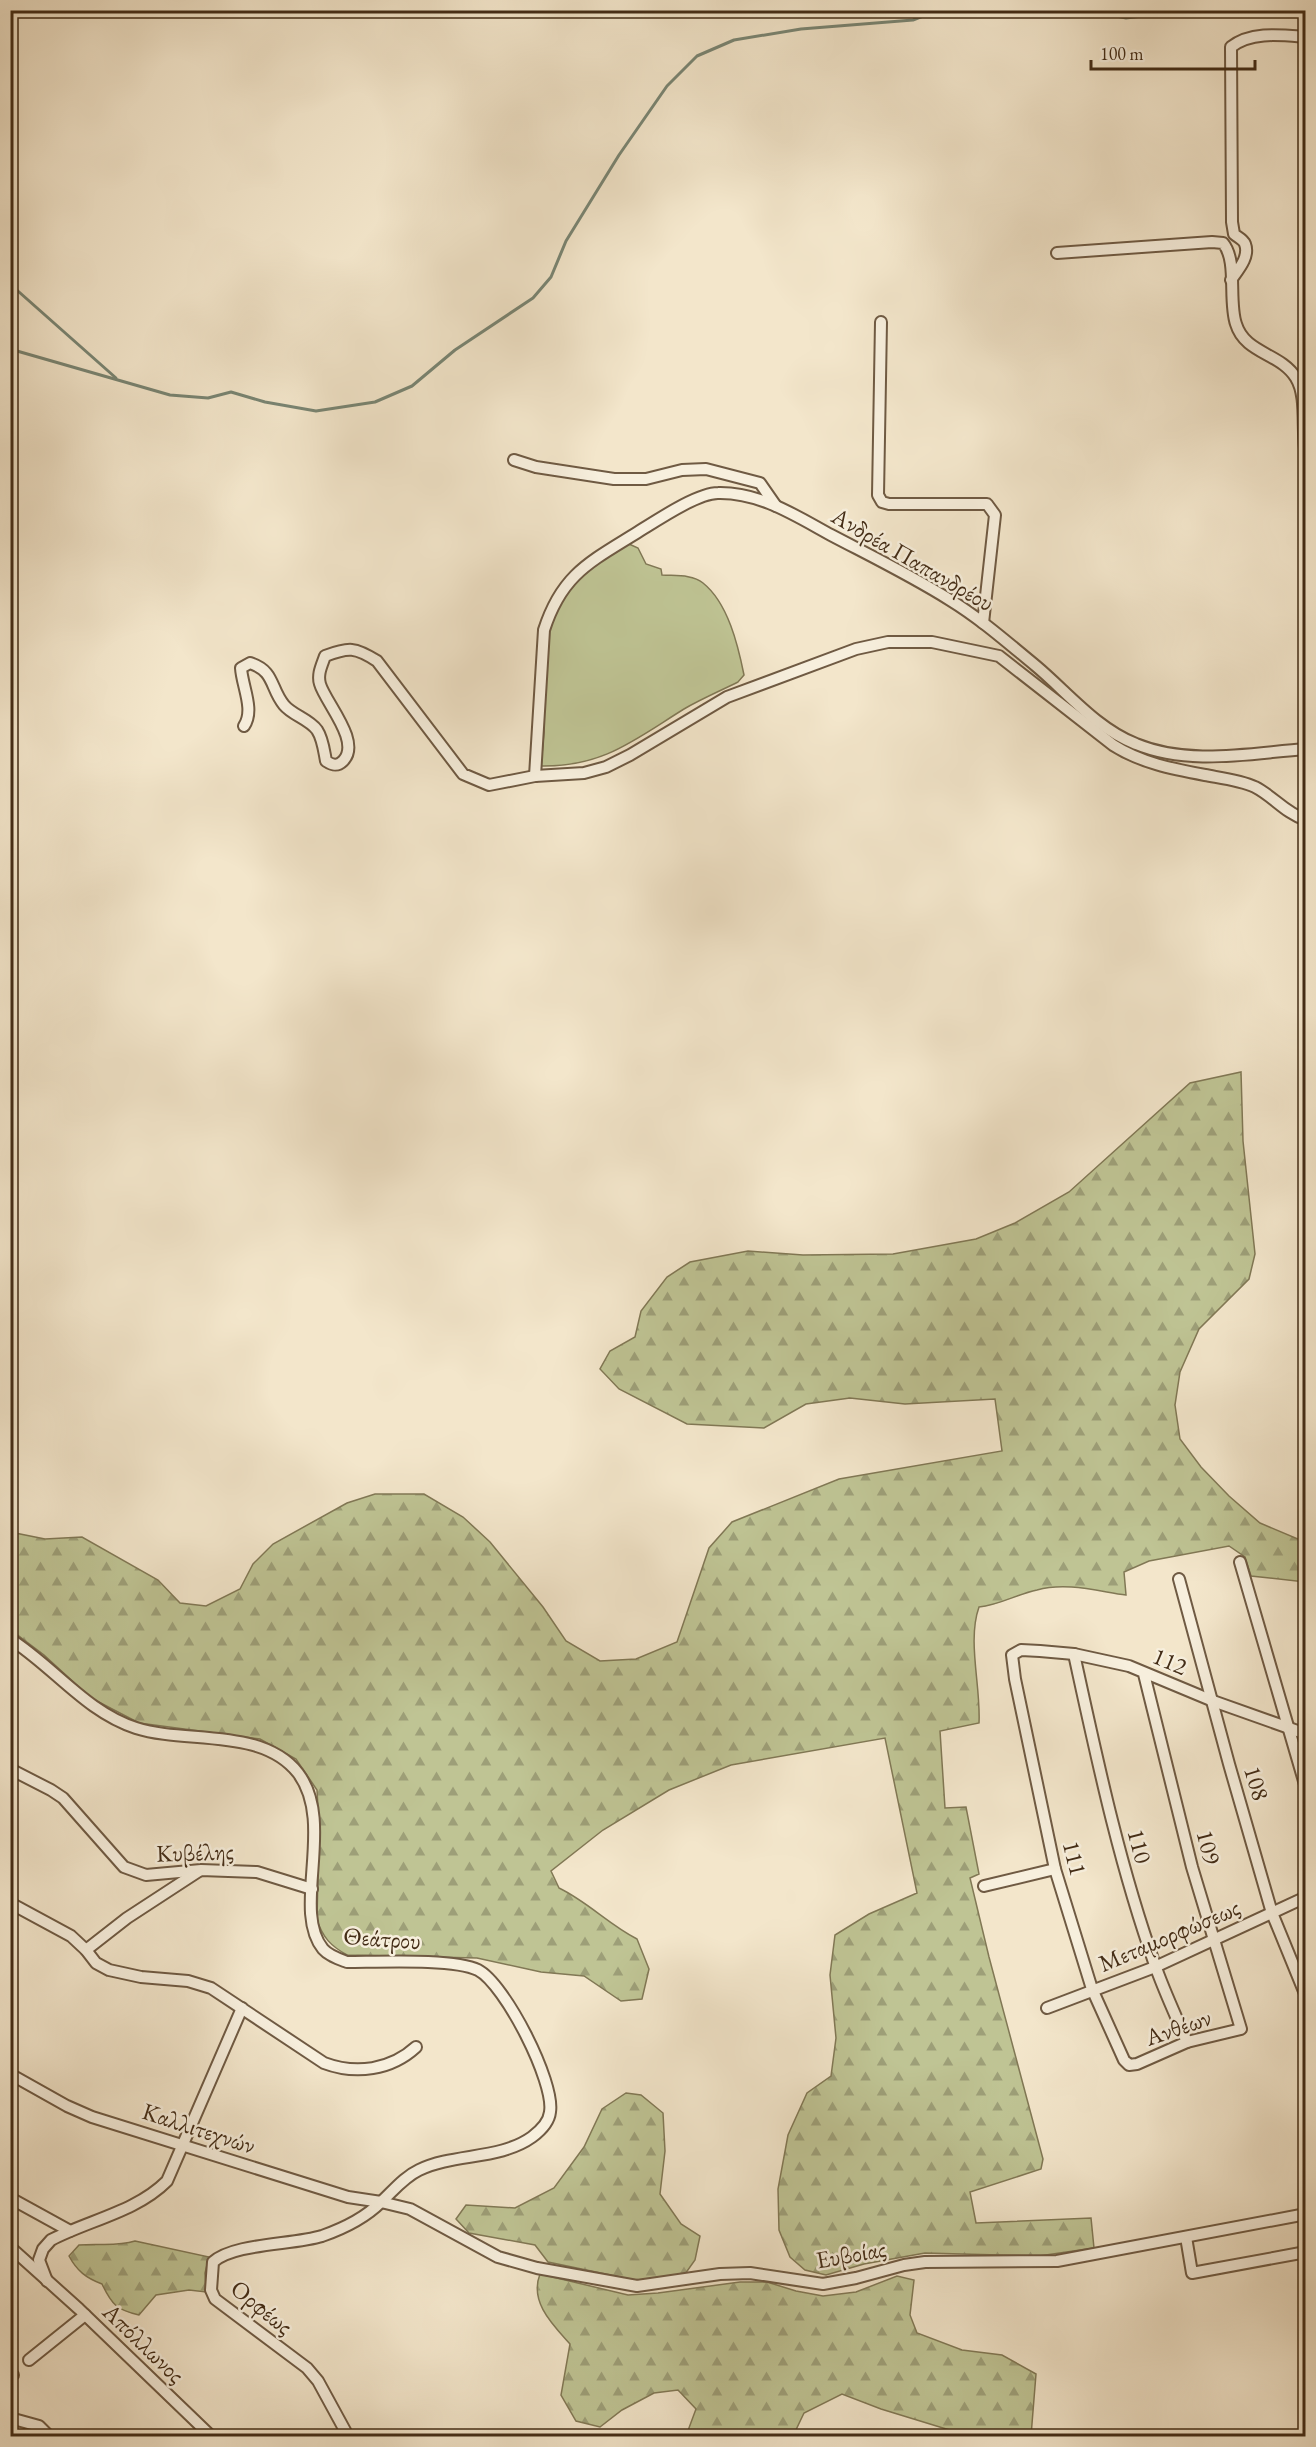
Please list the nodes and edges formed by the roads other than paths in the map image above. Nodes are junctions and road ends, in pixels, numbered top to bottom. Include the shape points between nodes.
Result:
1 (1305, 37) edge
2 (1057, 253) dead end
3 (1231, 279) junction
4 (881, 322) dead end
5 (1305, 455) edge
6 (514, 460) dead end
7 (776, 506) junction
8 (983, 623) junction
9 (244, 726) dead end
10 (1305, 748) edge
11 (535, 776) junction
12 (1305, 820) edge
13 (1240, 1562) dead end
14 (1179, 1579) dead end
15 (10, 1639) edge
16 (1014, 1652) joint
17 (1074, 1654) junction
18 (1144, 1674) junction
19 (1213, 1701) junction
20 (1290, 1729) junction
21 (1305, 1734) edge
22 (10, 1769) edge
23 (1305, 1788) edge
24 (1055, 1869) junction
25 (201, 1870) junction
26 (984, 1886) dead end
27 (312, 1889) junction
28 (1305, 1897) edge
29 (10, 1903) edge
30 (1272, 1913) junction
31 (1215, 1941) junction
32 (86, 1950) junction
33 (1155, 1967) junction
34 (1092, 1989) junction
35 (1305, 1996) edge
36 (242, 2008) junction
37 (1047, 2008) dead end
38 (1241, 2029) joint
39 (1187, 2042) junction
40 (416, 2047) dead end
41 (1129, 2065) joint
42 (10, 2074) edge
43 (181, 2145) junction
44 (10, 2198) edge
45 (381, 2202) junction
46 (1305, 2215) edge
47 (70, 2230) junction
48 (1186, 2237) junction
49 (10, 2247) edge
50 (1305, 2252) edge
51 (47, 2281) junction
52 (85, 2315) junction
53 (29, 2360) dead end
54 (10, 2418) edge
55 (49, 2436) edge
56 (211, 2436) edge
57 (348, 2436) edge

1 - 3 street via 1260,36 1231,47 1232,222 1234,234 1243,240 1246,253 1242,266
2 - 3 street via 1223,243 1231,262
3 - 5 street via 1232,313 1245,341 1288,367 1297,380 1302,395
4 - 8 street via 878,495 889,504 987,504 993,508 993,548
6 - 7 street, Ανδρέα Παπανδρέου via 614,479 646,479 706,469 760,483
7 - 8 street, Ανδρέα Παπανδρέου via 909,576
7 - 11 street via 744,494 715,493 687,504 613,547 579,571 563,588 544,630
8 - 10 street, Ανδρέα Παπανδρέου via 1089,713 1134,744 1164,753 1202,757
9 - 11 street via 249,719 249,706 240,668 250,663 262,667 284,705 316,729 326,761 340,764 347,747 343,726 320,684 319,670 326,656 345,649 360,650 377,661 463,774 489,785
11 - 12 street via 606,767 726,697 856,649 888,642 932,642 999,656 1128,754 1172,769 1257,788 1286,811
13 - 20 street
14 - 19 street, 108
15 - 27 street, Θεάτρου via 86,1701 136,1728 260,1746 290,1763 309,1792 314,1824
16 - 17 street, 112
16 - 24 street, 111 via 1015,1679
17 - 18 street, 112 via 1128,1665
17 - 33 street, 110 via 1110,1814
18 - 19 street, 112
18 - 31 street, 109 via 1189,1856
19 - 20 street, 112
19 - 30 street, 108
20 - 21 street, 112
20 - 23 street
22 - 25 street, Κυβέλης via 63,1798 124,1867 133,1872 146,1875
24 - 26 street
24 - 34 street, 111
25 - 27 street, Κυβέλης via 257,1872
25 - 32 street
27 - 45 street, Θεάτρου via 316,1937 335,1958 347,1962 448,1964 479,1970 519,2020 551,2098 550,2114 531,2138 418,2170
28 - 30 street, Μεταμορφώσεως
29 - 32 street via 71,1936
30 - 31 street, Μεταμορφώσεως
30 - 35 street, 108
31 - 33 street, Μεταμορφώσεως
31 - 38 street, 109
32 - 36 street via 96,1963 109,1970 188,1981 211,1988
33 - 34 street, Μεταμορφώσεως
33 - 39 street, 110
34 - 37 street, Μεταμορφώσεως
34 - 41 street, 111
36 - 40 street via 339,2069 389,2065
36 - 43 street
38 - 39 street, Ανθέων
39 - 41 street, Ανθέων
42 - 43 street, Καλλιτεχνών via 93,2117
43 - 45 street, Καλλιτεχνών via 348,2197
43 - 47 street via 167,2181 157,2190 139,2202
44 - 47 street
45 - 48 street, Ευβοίας via 417,2213 498,2257 637,2286 750,2272 822,2283 925,2262 1057,2261
45 - 57 street, Ορφέως via 353,2222 322,2235 221,2255 213,2262 211,2274 210,2290 215,2299 307,2368
46 - 48 street, Ευβοίας
47 - 51 street via 43,2249 39,2260
48 - 50 street via 1192,2273
49 - 51 street, Απόλλωνος
51 - 52 street, Απόλλωνος
52 - 53 street
52 - 56 street, Απόλλωνος
54 - 55 street via 39,2426

